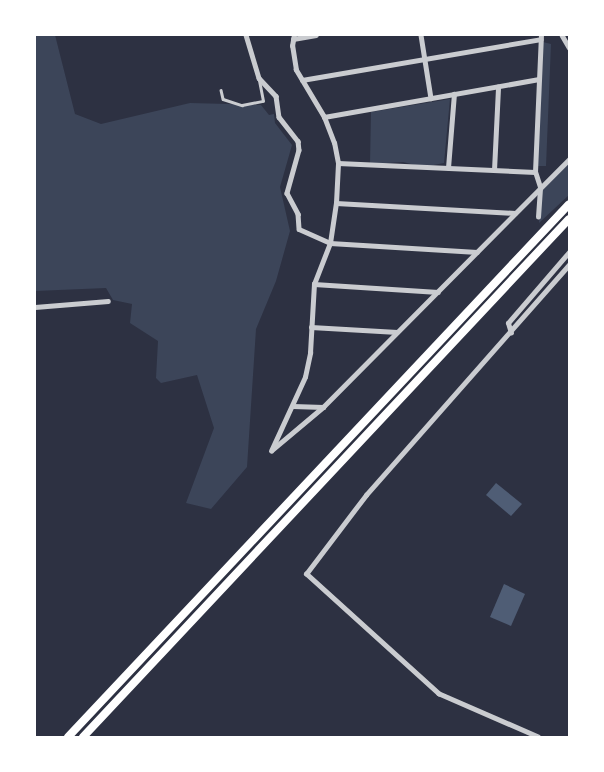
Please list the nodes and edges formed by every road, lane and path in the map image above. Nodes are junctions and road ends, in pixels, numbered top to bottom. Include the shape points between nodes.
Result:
1 (246, 35) edge
2 (316, 35) edge
3 (421, 35) edge
4 (562, 35) edge
5 (293, 37) edge
6 (541, 37) edge
7 (569, 47) edge
8 (425, 59) junction
9 (259, 78) junction
10 (539, 79) junction
11 (302, 80) junction
12 (498, 87) junction
13 (221, 90) dead end
14 (454, 94) junction
15 (431, 98) junction
16 (324, 117) junction
17 (569, 159) edge
18 (338, 162) junction
19 (448, 168) junction
20 (494, 170) junction
21 (535, 172) junction
22 (540, 187) junction
23 (336, 203) junction
24 (569, 204) edge
25 (515, 213) junction
26 (538, 217) dead end
27 (569, 219) edge
28 (330, 243) junction
29 (477, 252) junction
30 (569, 252) edge
31 (569, 265) edge
32 (314, 284) junction
33 (438, 292) junction
34 (108, 301) dead end
35 (35, 307) edge
36 (311, 327) junction
37 (397, 332) junction
38 (511, 333) junction
39 (293, 406) junction
40 (323, 407) junction
41 (68, 737) edge
42 (83, 737) edge
43 (538, 737) edge

1 - 9 street
2 - 5 street
3 - 8 street
4 - 7 street
5 - 11 street via 296,70
6 - 8 street
6 - 10 street
8 - 11 street
8 - 15 street
9 - 13 lane via 262,101 242,105 223,99
9 - 28 street via 276,96 279,117 298,141 299,150 287,193 298,214 299,229
10 - 12 street
10 - 21 street
11 - 16 street
12 - 14 street
12 - 20 street
14 - 15 street
14 - 19 street
15 - 16 street
16 - 18 street
17 - 22 street
18 - 19 street
18 - 23 street
19 - 20 street
20 - 21 street
21 - 22 street
22 - 25 street
22 - 26 street
23 - 25 street
23 - 28 street
24 - 41 highway
25 - 29 street
27 - 42 highway
28 - 29 street
28 - 32 street
29 - 33 street
30 - 38 street via 508,322
31 - 38 street
32 - 33 street
32 - 36 street
33 - 37 street
34 - 35 street
36 - 37 street
36 - 39 street via 305,377
37 - 40 street
38 - 43 street via 366,495 306,574 439,694
39 - 40 street
39 - 40 street via 271,451

